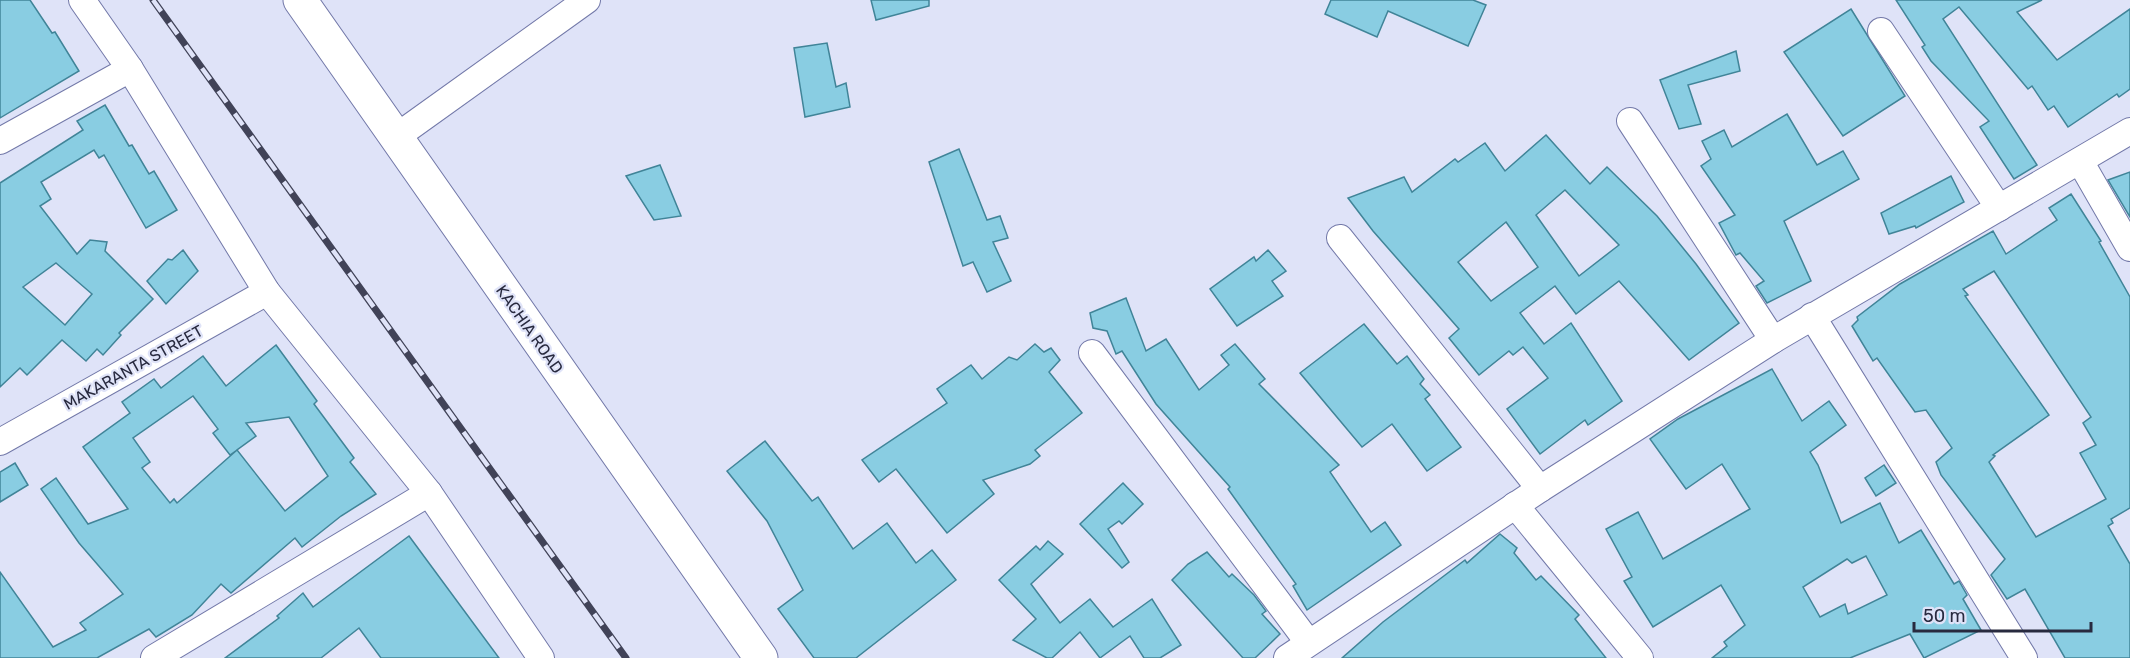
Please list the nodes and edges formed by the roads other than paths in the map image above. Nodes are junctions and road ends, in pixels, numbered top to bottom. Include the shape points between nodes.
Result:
1 (81, 0) edge
2 (300, 0) edge
3 (587, 0) edge
4 (1881, 32) dead end
5 (130, 69) junction
6 (1630, 122) dead end
7 (2130, 131) edge
8 (396, 137) junction
9 (0, 141) edge
10 (2080, 161) junction
11 (1999, 208) junction
12 (1340, 238) dead end
13 (2130, 248) edge
14 (267, 292) junction
15 (1812, 316) junction
16 (1773, 340) junction
17 (1092, 353) dead end
18 (0, 442) edge
19 (1540, 489) junction
20 (429, 493) junction
21 (1515, 505) junction
22 (1308, 642) junction
23 (154, 658) edge
24 (541, 658) edge
25 (761, 658) edge
26 (1287, 658) edge
27 (1640, 658) edge
28 (2024, 658) edge

1 - 5 street
2 - 8 main road, KACHIA ROAD
3 - 8 street
4 - 11 street
5 - 9 street
5 - 14 street
6 - 16 street
7 - 10 street
8 - 25 main road, KACHIA ROAD
10 - 11 street
10 - 13 street
11 - 15 street
12 - 19 street
14 - 18 street, MAKARANTA STREET
14 - 20 street
15 - 16 street
15 - 28 street
16 - 19 street
17 - 22 street
19 - 21 street
20 - 23 street
20 - 24 street
21 - 22 street
21 - 27 street
22 - 26 street

